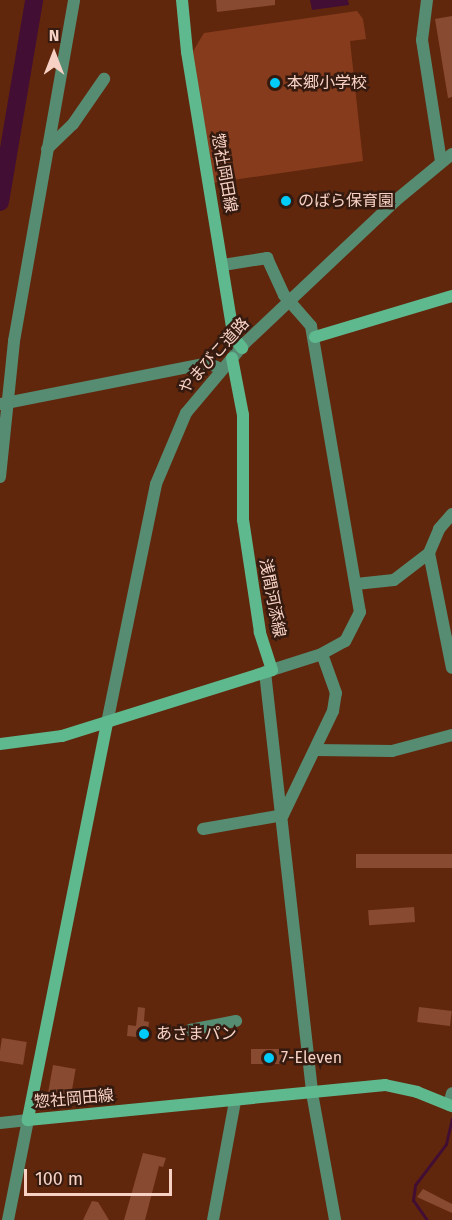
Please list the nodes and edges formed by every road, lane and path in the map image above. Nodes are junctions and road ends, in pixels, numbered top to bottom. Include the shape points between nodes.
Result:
1 (74, 0) edge
2 (182, 0) edge
3 (427, 0) edge
4 (104, 79) dead end
5 (47, 148) junction
6 (447, 158) edge
7 (223, 265) junction
8 (452, 296) edge
9 (290, 301) junction
10 (315, 337) junction
11 (242, 348) junction
12 (232, 358) junction
13 (221, 369) junction
14 (3, 403) edge
15 (0, 477) edge
16 (452, 514) edge
17 (429, 553) junction
18 (356, 584) junction
19 (322, 654) junction
20 (452, 668) edge
21 (268, 671) junction
22 (107, 723) junction
23 (452, 735) edge
24 (0, 744) edge
25 (317, 750) junction
26 (283, 815) junction
27 (203, 830) dead end
28 (236, 1021) dead end
29 (190, 1030) dead end
30 (312, 1093) junction
31 (235, 1101) junction
32 (451, 1101) edge
33 (28, 1120) junction
34 (0, 1123) edge
35 (8, 1220) edge
36 (213, 1220) edge
37 (334, 1220) edge

1 - 5 street
2 - 7 main road, 惣社岡田線
3 - 6 street via 422,40
4 - 5 street via 73,123
5 - 14 street
6 - 9 street, やまびこ道路
7 - 9 street via 267,258
7 - 11 main road, 惣社岡田線 via 234,338
8 - 10 main road
9 - 10 street via 305,317
9 - 11 street, やまびこ道路
10 - 18 street
11 - 12 street, やまびこ道路
12 - 13 street, やまびこ道路
12 - 21 main road, 浅間河添線 via 243,415 243,520
13 - 14 street via 208,363
13 - 22 street, やまびこ道路 via 186,413 161,467
14 - 15 street
16 - 17 street
17 - 18 street via 394,580
17 - 20 street
18 - 19 street via 358,622 345,641
19 - 21 street
19 - 25 street via 336,693
21 - 22 main road
21 - 26 street
22 - 24 main road via 62,736
22 - 33 main road, 惣社岡田線
23 - 25 street via 392,751
25 - 26 street
26 - 27 street
26 - 30 street
28 - 29 street
30 - 31 main road, 惣社岡田線
30 - 32 main road, 惣社岡田線 via 395,1085
30 - 37 street
31 - 33 main road, 惣社岡田線
31 - 36 street
33 - 34 street
33 - 35 street

